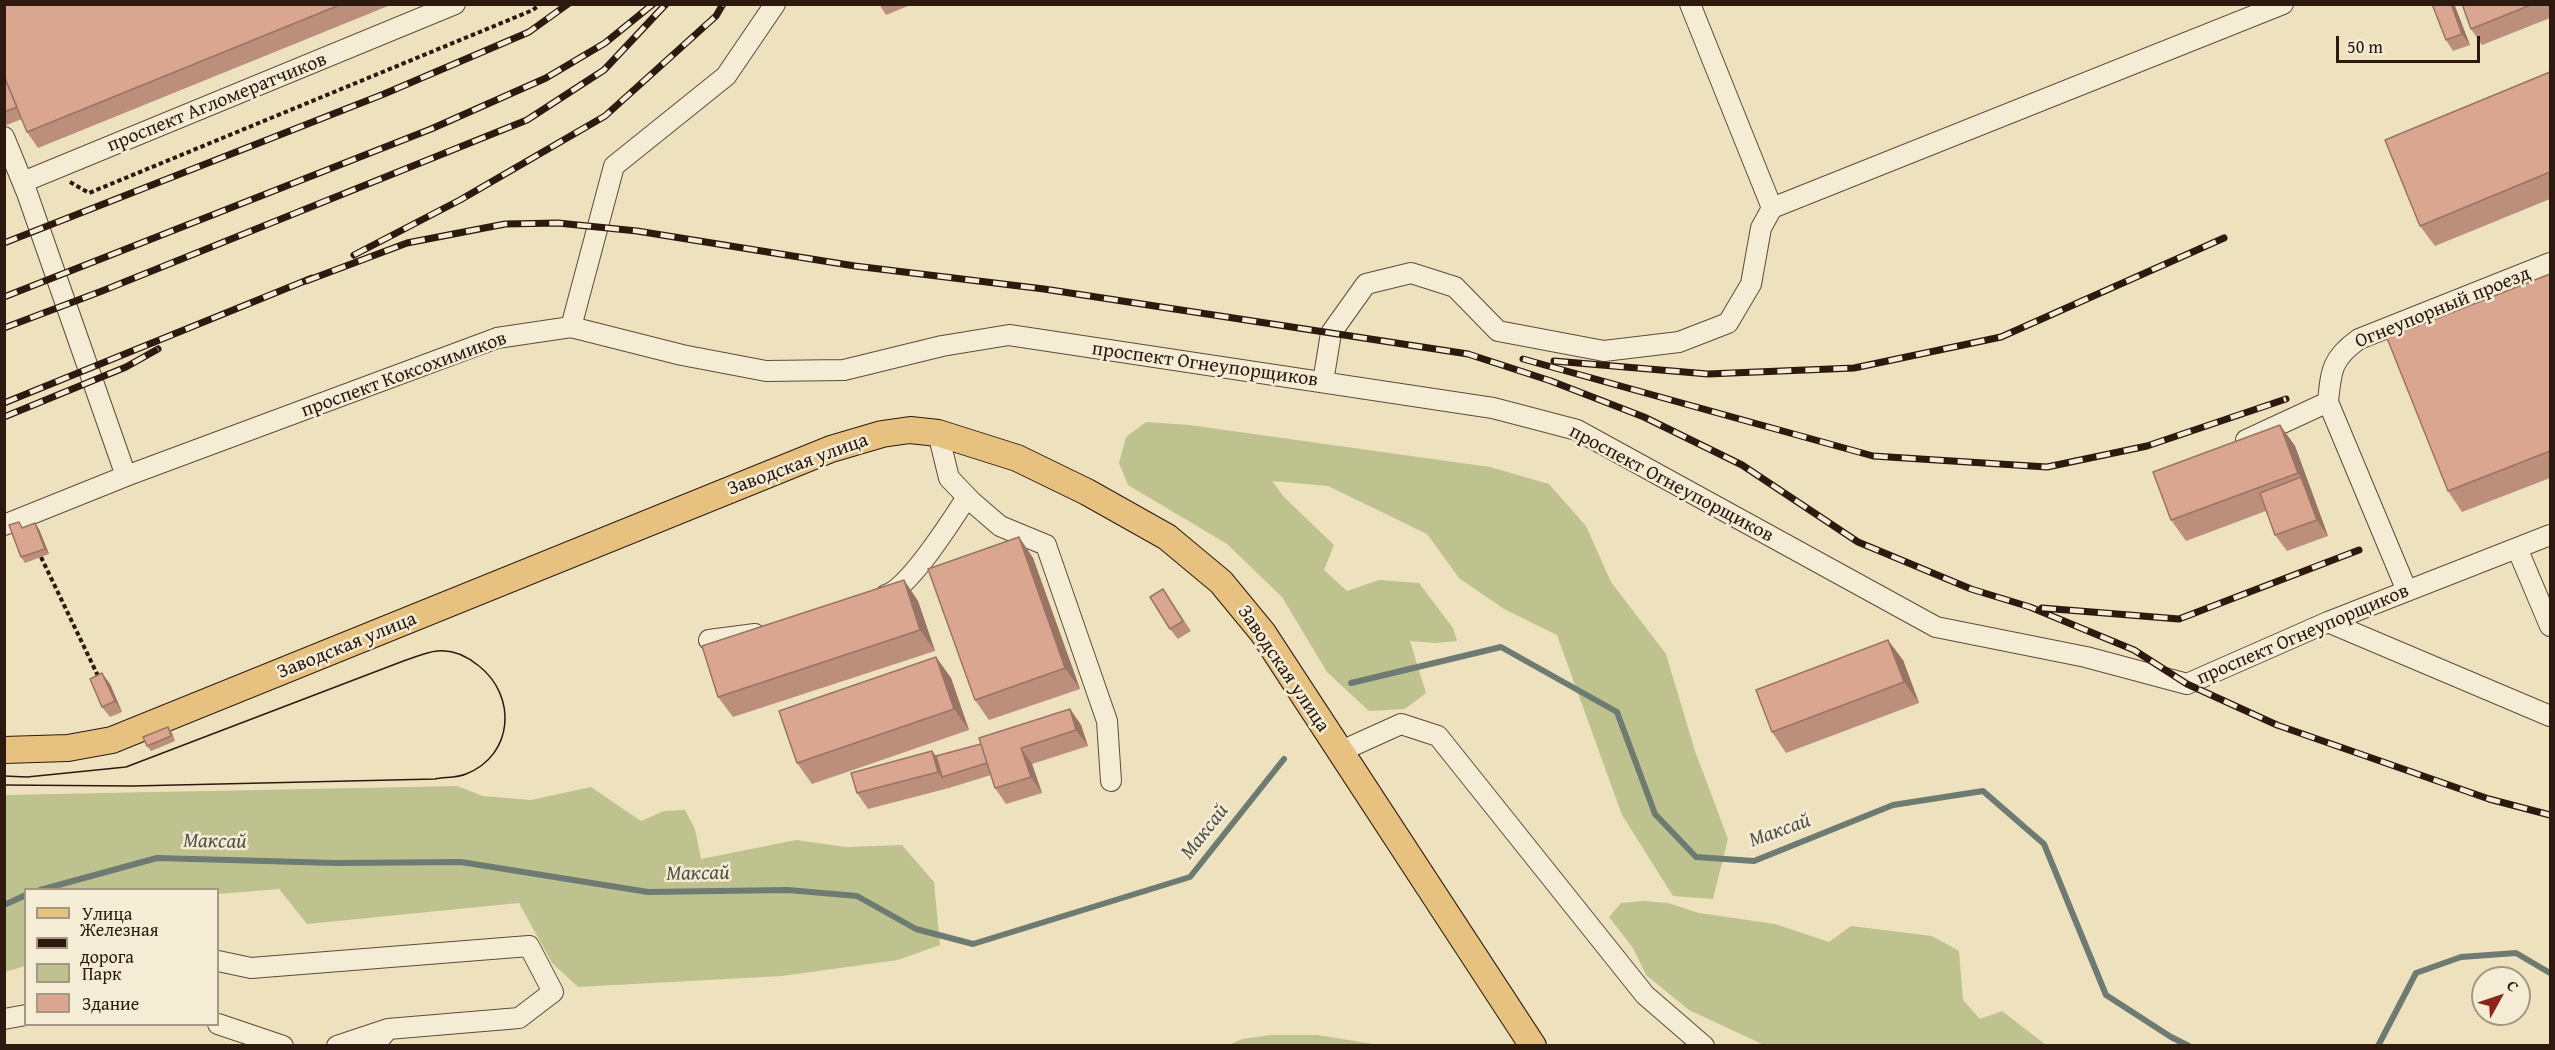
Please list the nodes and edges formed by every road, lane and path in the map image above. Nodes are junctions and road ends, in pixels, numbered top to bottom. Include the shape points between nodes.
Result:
1 (455, 4) edge
2 (540, 4) edge
3 (775, 4) edge
4 (1690, 4) edge
5 (2283, 4) edge
6 (4, 137) edge
7 (64, 179) dead end
8 (23, 183) junction
9 (1772, 208) junction
10 (2550, 263) edge
11 (571, 327) junction
12 (1323, 382) junction
13 (2328, 402) junction
14 (938, 433) junction
15 (2232, 446) edge
16 (126, 476) junction
17 (967, 497) junction
18 (4, 525) edge
19 (2550, 535) edge
20 (2517, 548) junction
21 (41, 557) edge
22 (2407, 591) junction
23 (870, 601) edge
24 (2328, 622) junction
25 (2550, 626) edge
26 (780, 631) edge
27 (709, 640) dead end
28 (103, 687) edge
29 (2550, 716) edge
30 (4, 750) edge
31 (1339, 752) junction
32 (1112, 781) dead end
33 (219, 961) edge
34 (24, 1015) edge
35 (4, 1019) edge
36 (219, 1024) edge
37 (388, 1029) junction
38 (282, 1046) edge
39 (337, 1046) edge
40 (374, 1046) edge
41 (1533, 1046) edge
42 (1704, 1046) edge

1 - 8 street, проспект Агломератчиков
2 - 7 path via 89,193
3 - 11 street via 726,76 614,166
4 - 9 street
5 - 9 street
6 - 8 street
8 - 16 street
9 - 12 street via 1761,228 1751,284 1728,323 1678,342 1604,351 1498,331 1455,287 1411,273 1366,284 1331,333
10 - 13 street, Огнеупорный проезд via 2360,339 2341,352 2330,376
11 - 12 street, проспект Огнеупорщиков via 766,371 844,370 942,346 1009,335
11 - 16 street, проспект Коксохимиков via 497,338
12 - 24 street, проспект Огнеупорщиков via 1493,408 1577,430 1936,627 2086,657 2187,684
13 - 15 street
13 - 22 street, Огнеупорный проезд
14 - 17 street via 949,478
14 - 30 main road, Заводская улица via 910,430 882,434 831,449 112,740 57,749
14 - 31 main road, Заводская улица via 1017,458 1167,537 1221,582 1263,633
16 - 18 street, проспект Коксохимиков
17 - 23 street via 913,572 892,593
17 - 32 street via 1000,526 1046,545 1107,721
19 - 20 street, проспект Огнеупорщиков
20 - 22 street, проспект Огнеупорщиков
20 - 25 street
21 - 28 path
22 - 24 street, проспект Огнеупорщиков
24 - 29 street
26 - 27 street
31 - 41 main road, Заводская улица
31 - 42 street via 1401,724 1438,736 1645,995
33 - 37 street via 251,968 529,946 553,992 519,1018
34 - 35 street
36 - 38 street
37 - 39 street
37 - 40 street

